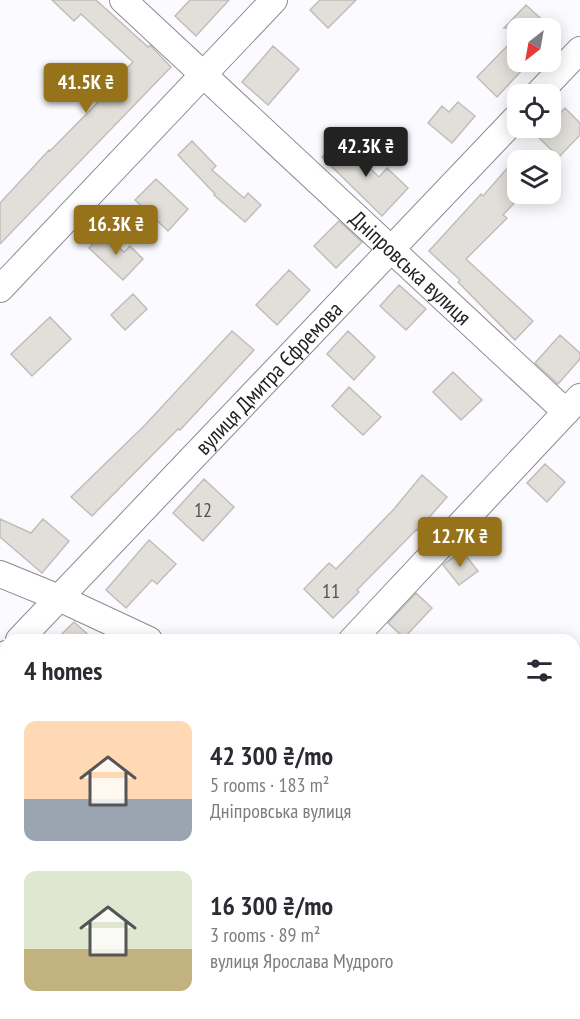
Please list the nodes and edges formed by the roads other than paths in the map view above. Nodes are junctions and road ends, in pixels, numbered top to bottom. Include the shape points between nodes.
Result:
1 (123, 0) edge
2 (274, 0) edge
3 (580, 50) edge
4 (202, 75) junction
5 (548, 84) edge
6 (507, 127) edge
7 (391, 248) junction
8 (0, 289) edge
9 (573, 404) edge
10 (0, 574) edge
11 (59, 598) junction
12 (25, 634) edge
13 (136, 634) edge
14 (358, 634) edge

1 - 4 street, Дніпровська вулиця
2 - 4 street
3 - 5 street
4 - 7 street, Дніпровська вулиця
4 - 8 street
6 - 7 street, вулиця Дмитра Єфремова
7 - 9 street, Дніпровська вулиця
7 - 11 street, вулиця Дмитра Єфремова
9 - 14 street
10 - 11 street
11 - 12 street, вулиця Дмитра Єфремова
11 - 13 street

